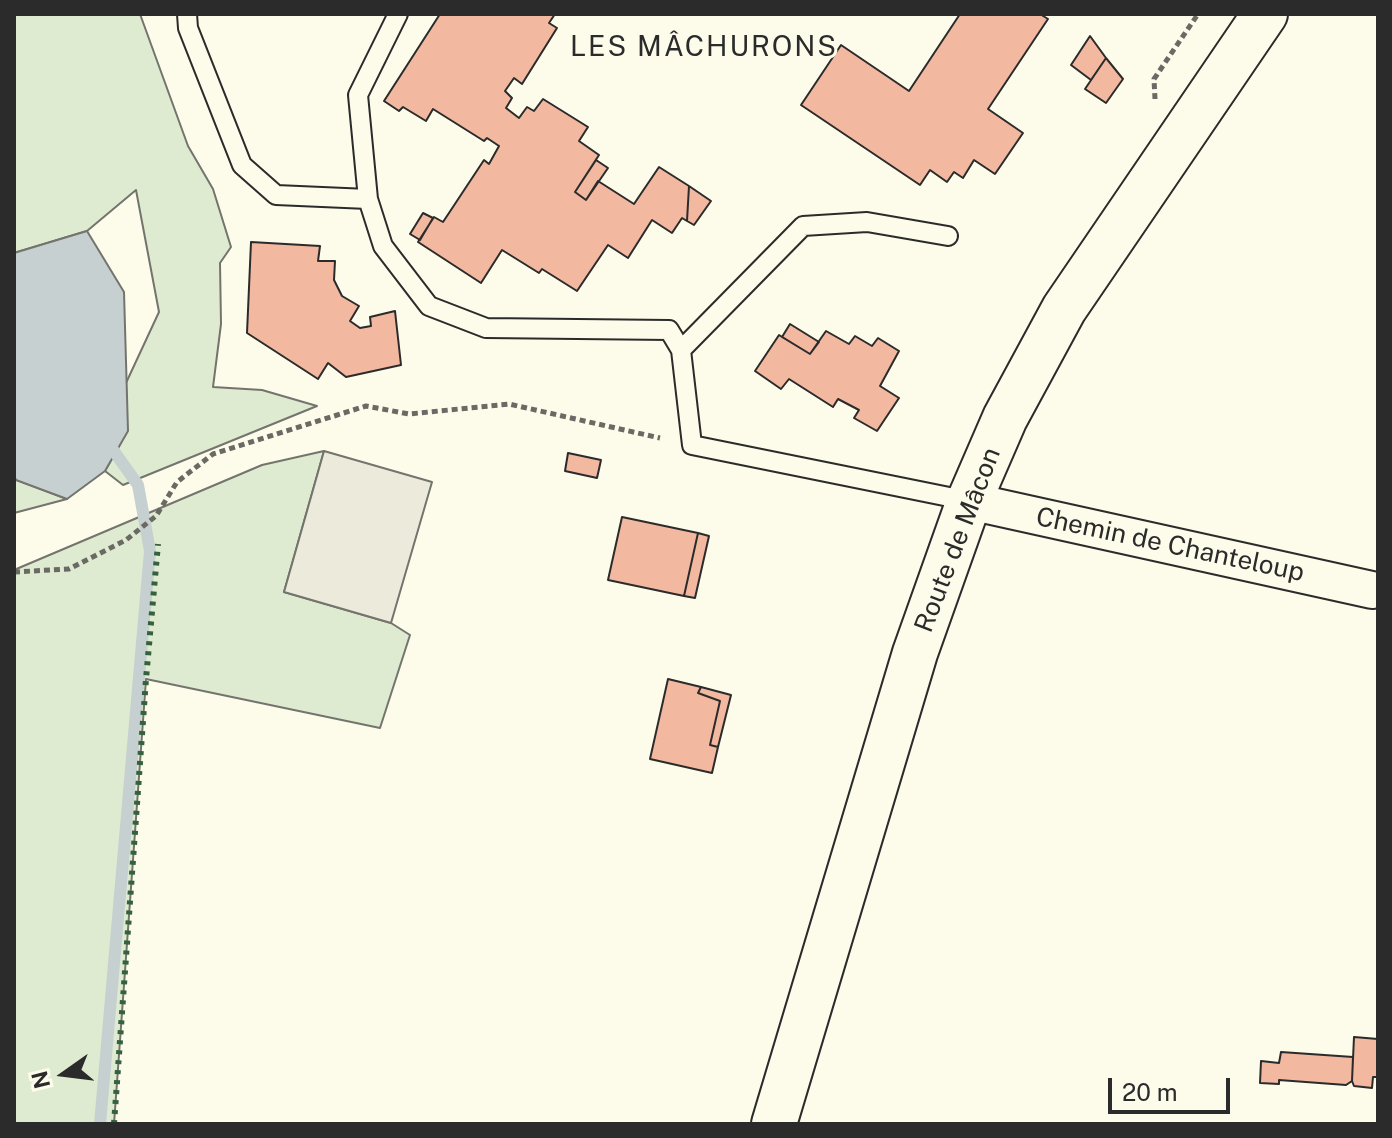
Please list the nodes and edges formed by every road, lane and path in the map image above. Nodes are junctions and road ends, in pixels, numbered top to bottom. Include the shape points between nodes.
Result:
1 (187, 14) edge
2 (398, 14) edge
3 (1265, 14) edge
4 (368, 199) junction
5 (948, 236) dead end
6 (681, 350) junction
7 (692, 445) junction
8 (969, 501) junction
9 (14, 572) edge
10 (1372, 590) dead end
11 (774, 1124) edge

1 - 4 lane via 242,165 276,195
2 - 4 lane via 358,95
3 - 8 street, Route de Mâcon via 1064,309 1005,418
4 - 6 lane via 383,246 429,306 486,328 669,330
5 - 6 lane via 867,222 803,226
6 - 7 lane
7 - 8 lane
7 - 9 path via 509,404 409,414 366,406 213,454 177,482 156,516 126,540 69,569
8 - 10 street, Chemin de Chanteloup
8 - 11 street, Route de Mâcon via 915,653

